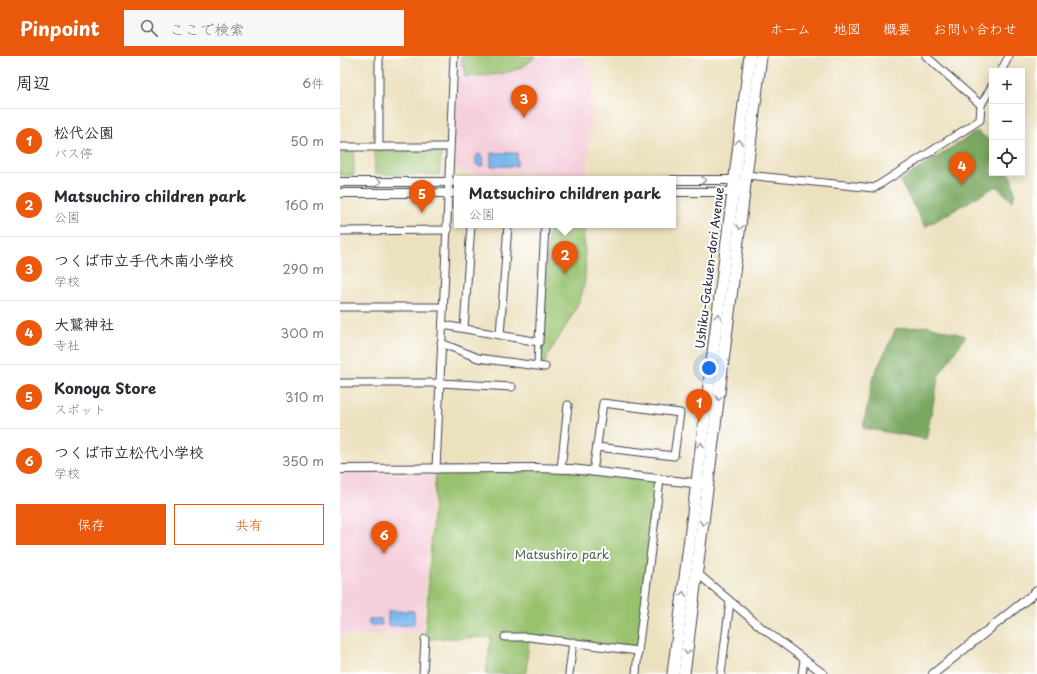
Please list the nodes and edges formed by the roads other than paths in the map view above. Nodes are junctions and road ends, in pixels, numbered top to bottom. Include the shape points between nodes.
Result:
1 (378, 56) edge
2 (454, 56) edge
3 (750, 56) edge
4 (761, 56) edge
5 (926, 56) edge
6 (1009, 56) edge
7 (1003, 68) edge
8 (989, 91) edge
9 (981, 105) junction
10 (340, 147) edge
11 (379, 147) junction
12 (450, 147) junction
13 (746, 175) junction
14 (676, 180) edge
15 (734, 180) junction
16 (340, 182) edge
17 (453, 182) edge
18 (744, 188) junction
19 (676, 192) edge
20 (733, 192) junction
21 (340, 193) edge
22 (448, 193) junction
23 (454, 193) edge
24 (448, 221) junction
25 (454, 221) edge
26 (471, 228) edge
27 (508, 228) edge
28 (545, 228) edge
29 (448, 230) junction
30 (340, 231) edge
31 (340, 307) edge
32 (444, 307) junction
33 (443, 325) junction
34 (464, 328) junction
35 (500, 335) junction
36 (538, 342) junction
37 (441, 343) junction
38 (537, 366) junction
39 (545, 367) dead end
40 (440, 382) junction
41 (340, 383) edge
42 (512, 387) dead end
43 (568, 405) dead end
44 (597, 447) junction
45 (436, 469) junction
46 (562, 469) junction
47 (340, 470) edge
48 (593, 472) junction
49 (660, 480) junction
50 (702, 484) junction
51 (697, 573) junction
52 (1037, 591) edge
53 (730, 602) junction
54 (505, 637) dead end
55 (425, 639) dead end
56 (573, 642) junction
57 (638, 651) junction
58 (804, 660) junction
59 (423, 674) edge
60 (569, 674) edge
61 (636, 674) edge
62 (673, 674) edge
63 (684, 674) edge
64 (722, 674) edge
65 (802, 674) edge
66 (824, 674) edge
67 (933, 674) edge

1 - 11 street
2 - 12 street
15 -> 3 highway, Ushiku-Gakuen-dori Avenue
4 - 13 highway, Ushiku-Gakuen-dori Avenue
5 - 9 street
6 - 7 street
8 - 9 street
9 - 13 street via 980,120 874,188
10 - 11 street
11 - 12 street
12 - 17 street
13 - 18 highway, Ushiku-Gakuen-dori Avenue
14 -> 15 street
15 - 18 street
15 - 20 highway, Ushiku-Gakuen-dori Avenue
16 -> 17 street
17 - 22 street
18 - 20 street
18 -> 50 highway, Ushiku-Gakuen-dori Avenue
19 - 20 street
50 -> 20 highway, Ushiku-Gakuen-dori Avenue
21 - 22 street
22 - 23 street
22 - 24 street
24 - 25 street
24 - 29 street
26 - 34 street
27 - 35 street
28 - 36 street
29 - 30 street
29 - 32 street
31 - 32 street
32 - 33 street
33 - 34 street
33 - 37 street
34 - 35 street
35 - 36 street
36 - 38 street
37 - 38 street via 478,358
37 - 40 street
38 - 39 street
40 - 41 street
40 - 42 street
40 - 45 street
43 - 46 street
44 - 44 street via 604,403 680,413 674,456
44 - 48 street
45 - 46 street
45 - 47 street
46 - 48 street
48 - 49 street
49 - 50 street
49 - 57 street
50 -> 51 highway, Ushiku-Gakuen-dori Avenue
62 -> 50 highway, Ushiku-Gakuen-dori Avenue
51 - 53 street
51 -> 63 highway, Ushiku-Gakuen-dori Avenue
52 - 67 street
53 - 58 street
53 - 64 street
54 - 56 street
55 - 59 street
56 - 57 street
56 - 60 street
57 - 61 street
58 - 65 street
58 - 66 street

